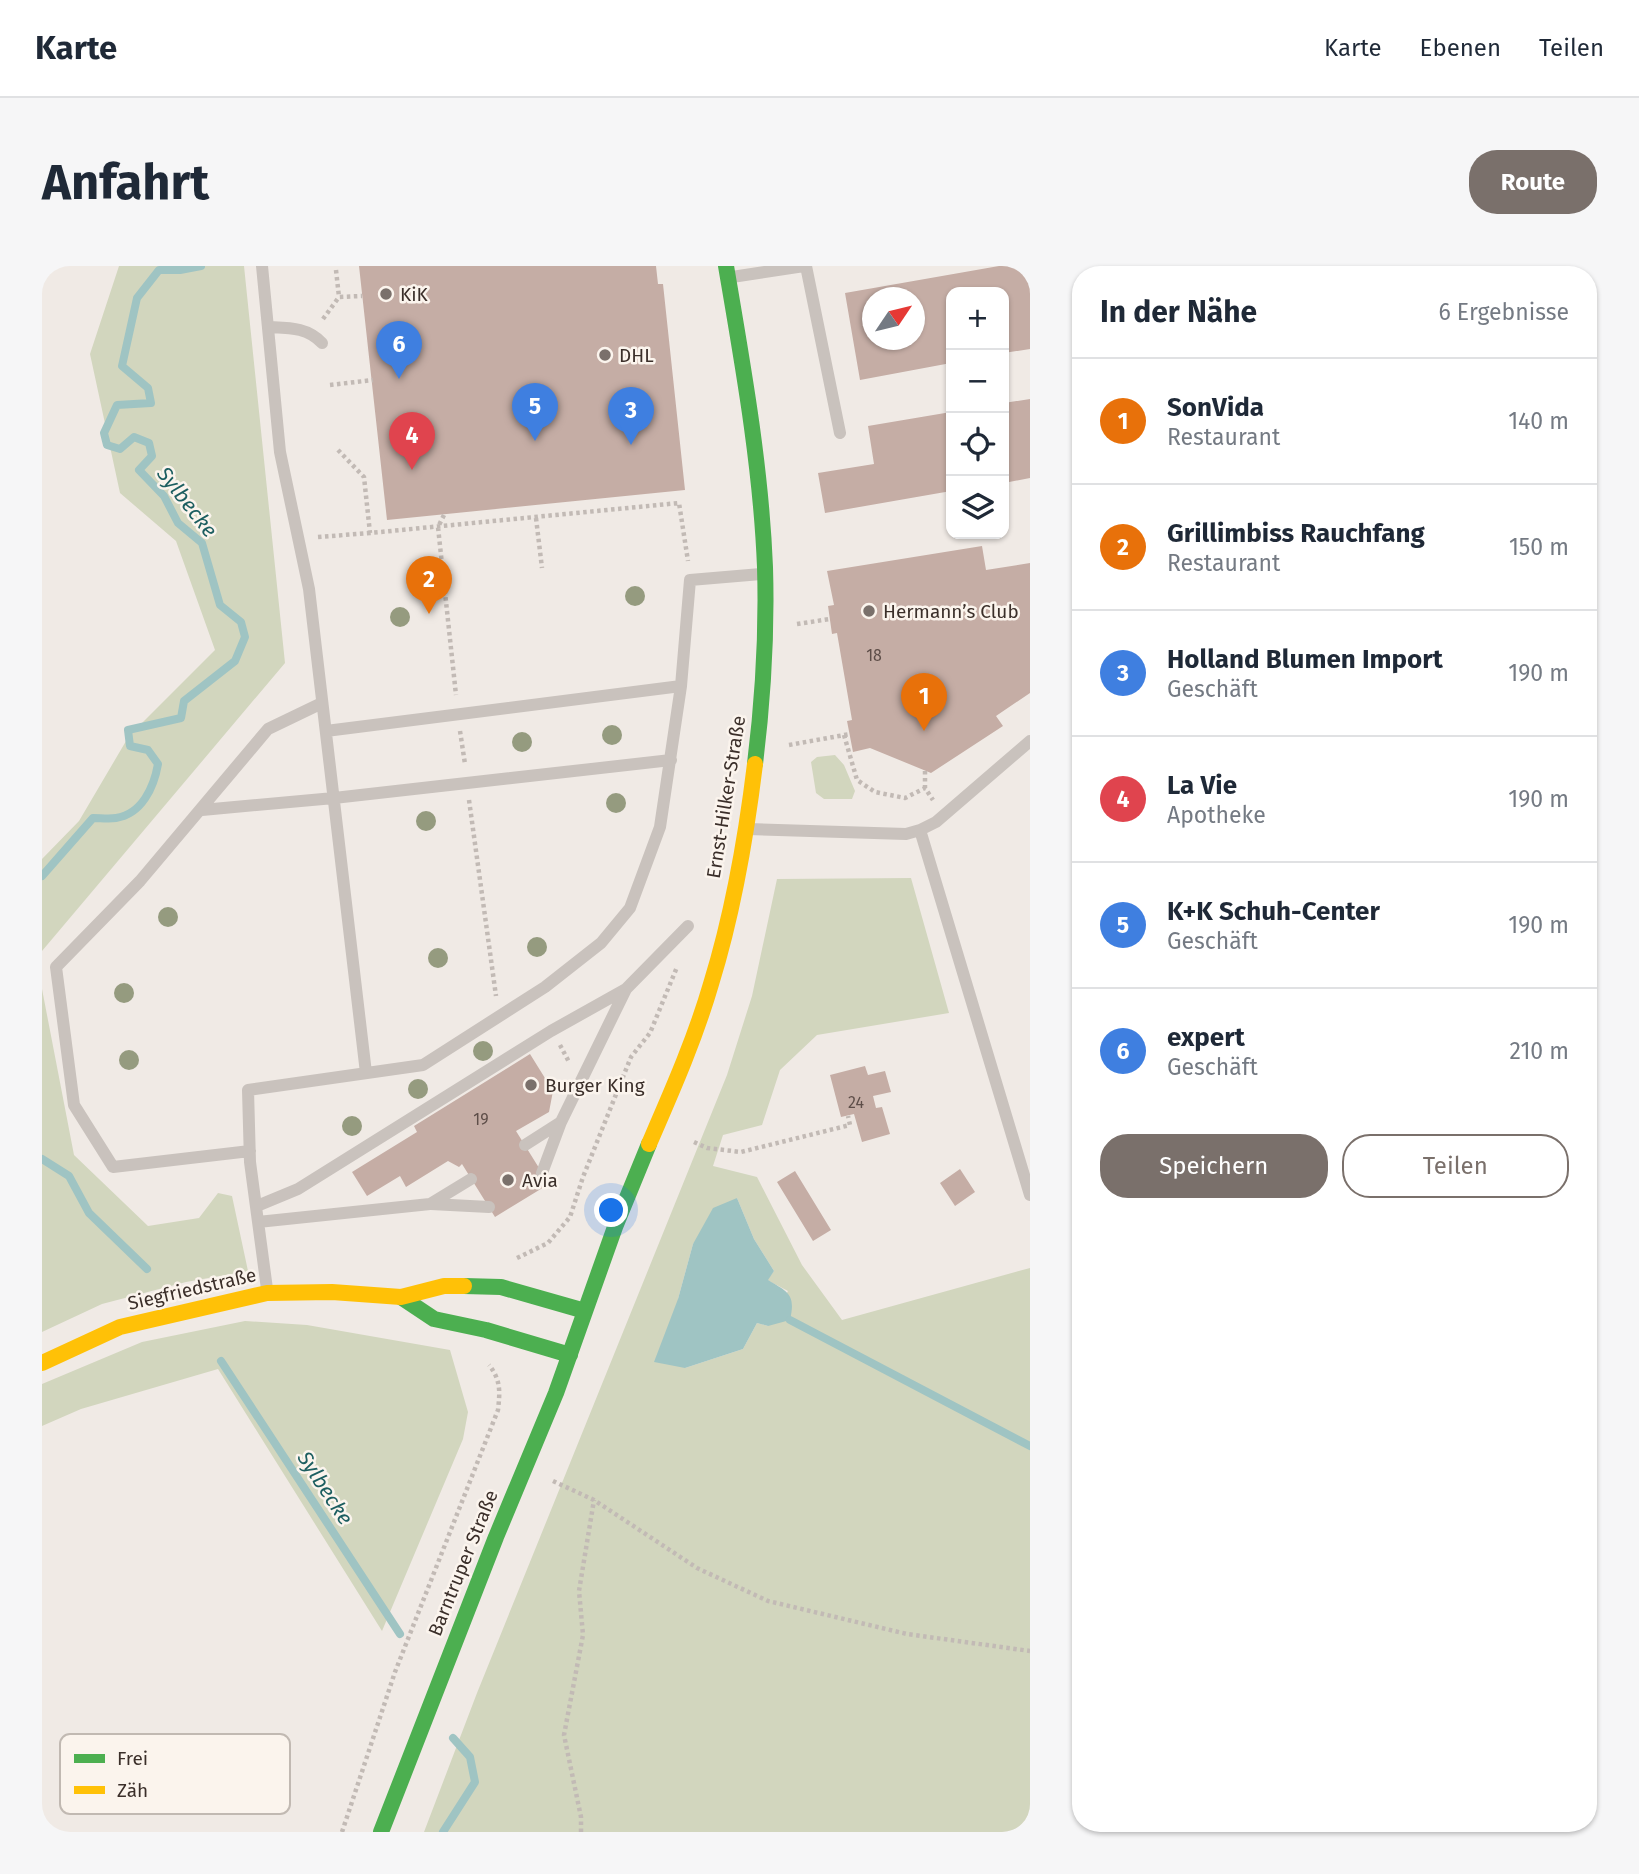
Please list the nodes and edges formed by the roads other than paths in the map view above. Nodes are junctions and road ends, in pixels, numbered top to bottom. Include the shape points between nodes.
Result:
1 (262, 266) edge
2 (805, 266) edge
3 (727, 272) edge
4 (268, 327) junction
5 (317, 338) road end
6 (840, 433) dead end
7 (765, 574) junction
8 (681, 686) junction
9 (322, 703) junction
10 (326, 732) junction
11 (1030, 741) edge
12 (671, 760) junction
13 (334, 798) junction
14 (202, 810) junction
15 (746, 829) junction
16 (920, 830) junction
17 (688, 926) dead end
18 (626, 989) junction
19 (366, 1073) junction
20 (561, 1122) junction
21 (525, 1145) dead end
22 (250, 1151) junction
23 (542, 1173) dead end
24 (471, 1179) dead end
25 (1030, 1195) edge
26 (430, 1204) junction
27 (257, 1206) junction
28 (489, 1207) dead end
29 (258, 1222) junction
30 (267, 1293) junction
31 (401, 1297) junction
32 (585, 1311) junction
33 (570, 1354) junction
34 (42, 1363) edge
35 (380, 1832) edge

1 - 4 lane
2 - 3 lane
2 - 6 lane
3 - 7 main road, Ernst-Hilker-Straße via 761,499
4 - 5 lane via 297,328
4 - 9 lane via 281,452 309,589
7 - 8 lane via 690,580
7 - 15 main road, Ernst-Hilker-Straße via 763,685
8 - 10 lane
8 - 12 lane
9 - 10 lane
9 - 14 lane via 268,729
10 - 13 lane
11 - 16 lane via 936,822
12 - 13 lane
12 - 19 lane via 660,827 630,908 601,943 545,987 423,1065
13 - 14 lane
13 - 19 lane
14 - 22 lane via 56,967 74,1105 113,1167
15 - 16 lane via 906,834
15 - 32 main road, Ernst-Hilker-Straße via 711,983
16 - 25 lane
17 - 18 lane
18 - 20 lane
18 - 27 lane via 298,1189
19 - 22 lane via 248,1090
20 - 21 lane
20 - 23 lane
22 - 27 lane
24 - 26 lane
26 - 28 lane
26 - 29 lane
27 - 29 lane
29 - 30 lane
30 - 31 main road, Siegfriedstraße
30 - 34 main road, Siegfriedstraße via 120,1327
31 - 32 main road, Siegfriedstraße via 444,1286 501,1287
31 - 33 main road, Siegfriedstraße via 434,1319
32 - 33 main road, Barntruper Straße
33 - 35 main road, Barntruper Straße

